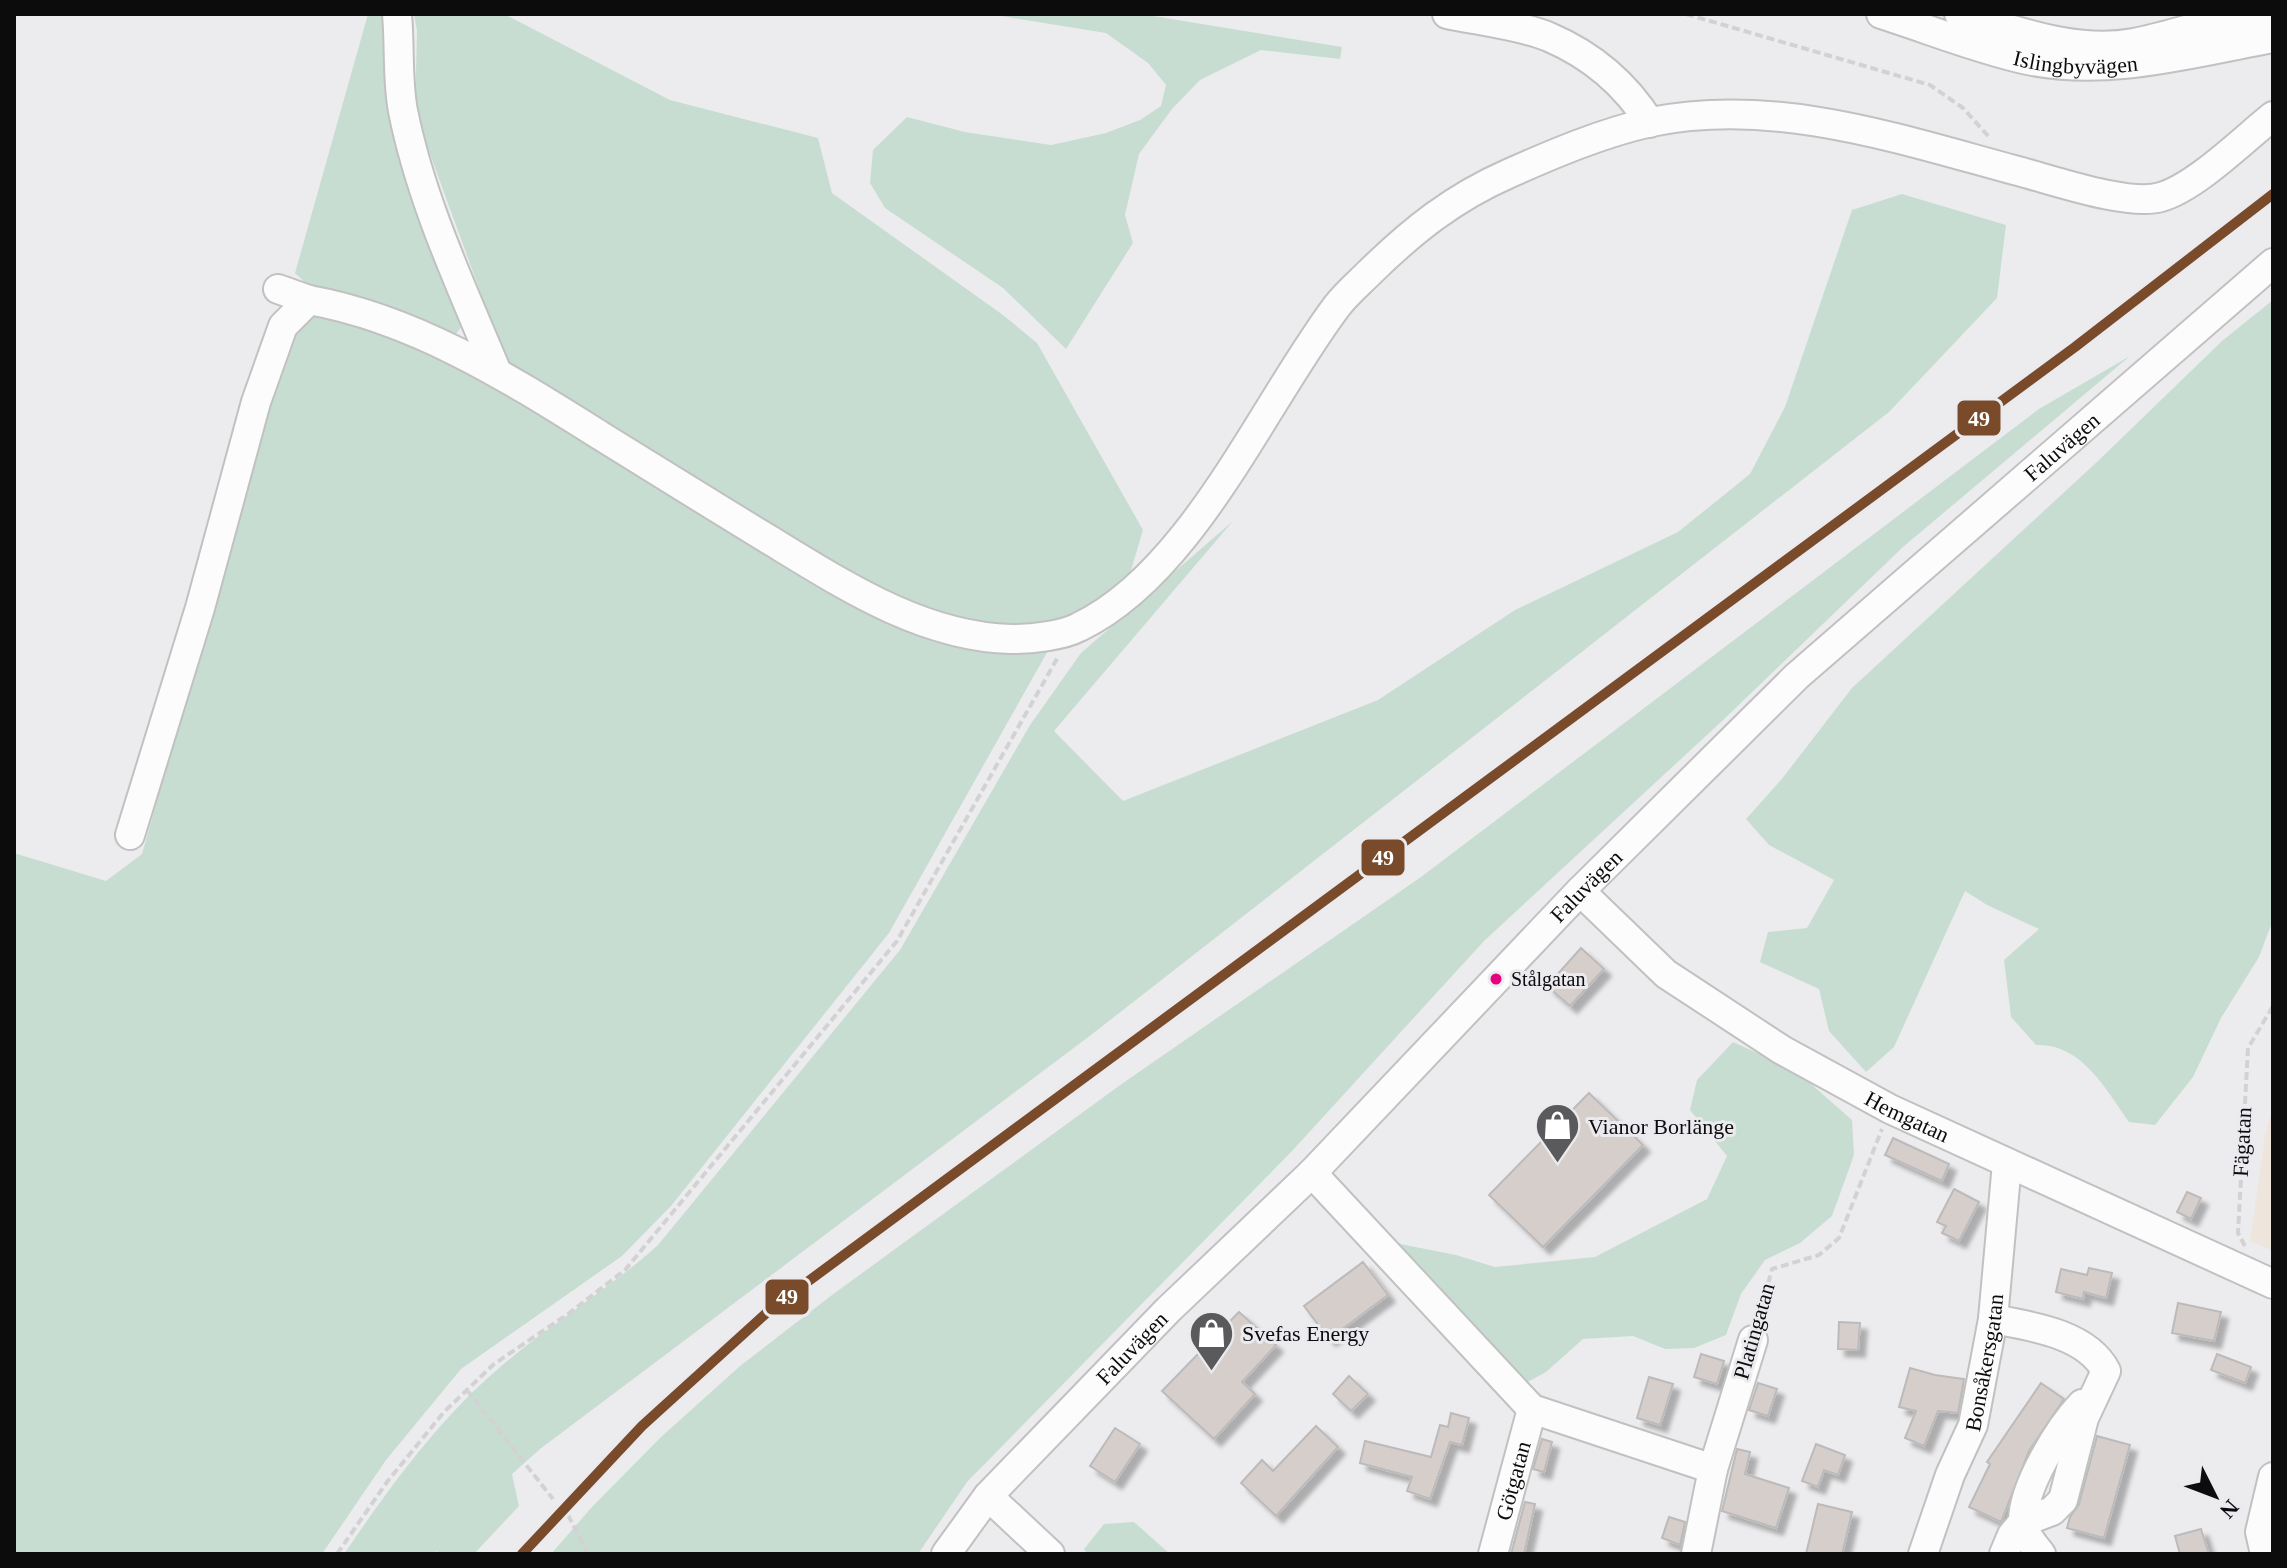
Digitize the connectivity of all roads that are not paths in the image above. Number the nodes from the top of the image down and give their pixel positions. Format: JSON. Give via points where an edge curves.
{"nodes":[{"id":1,"x":397,"y":14,"type":"edge"},
{"id":2,"x":1447,"y":14,"type":"edge"},
{"id":3,"x":1881,"y":14,"type":"edge"},
{"id":4,"x":1959,"y":14,"type":"edge"},
{"id":5,"x":2273,"y":16,"type":"edge"},
{"id":6,"x":2273,"y":38,"type":"edge"},
{"id":7,"x":2273,"y":116,"type":"edge"},
{"id":8,"x":1650,"y":123,"type":"junction"},
{"id":9,"x":2273,"y":263,"type":"edge"},
{"id":10,"x":278,"y":289,"type":"dead end"},
{"id":11,"x":309,"y":300,"type":"junction"},
{"id":12,"x":496,"y":370,"type":"junction"},
{"id":13,"x":130,"y":835,"type":"dead end"},
{"id":14,"x":1580,"y":891,"type":"junction"},
{"id":15,"x":2007,"y":1163,"type":"junction"},
{"id":16,"x":1312,"y":1173,"type":"junction"},
{"id":17,"x":2267,"y":1282,"type":"edge"},
{"id":18,"x":1993,"y":1319,"type":"junction"},
{"id":19,"x":1753,"y":1340,"type":"road end"},
{"id":20,"x":1532,"y":1409,"type":"junction"},
{"id":21,"x":1713,"y":1469,"type":"junction"},
{"id":22,"x":2273,"y":1477,"type":"edge"},
{"id":23,"x":988,"y":1496,"type":"junction"},
{"id":24,"x":2023,"y":1522,"type":"junction"},
{"id":25,"x":946,"y":1554,"type":"edge"},
{"id":26,"x":1050,"y":1554,"type":"edge"},
{"id":27,"x":1493,"y":1554,"type":"edge"},
{"id":28,"x":1696,"y":1554,"type":"edge"},
{"id":29,"x":1923,"y":1554,"type":"edge"},
{"id":30,"x":2004,"y":1554,"type":"edge"},
{"id":31,"x":2041,"y":1554,"type":"edge"},
{"id":32,"x":2265,"y":1554,"type":"edge"}],
"edges":[{"from":1,"to":12,"type":"street","via":[[403,108],[414,158]]},
{"from":2,"to":8,"type":"street","via":[[1547,35],[1599,64],[1637,101]]},
{"from":3,"to":6,"type":"street","name":"Islingbyvägen","via":[[2025,60],[2079,65],[2164,59]]},
{"from":4,"to":5,"type":"street","via":[[2070,46],[2131,44],[2246,15]]},
{"from":7,"to":8,"type":"street","via":[[2186,185],[2144,200],[1791,116],[1718,113]]},
{"from":8,"to":12,"type":"street","via":[[1569,147],[1483,185],[1415,228],[1339,302],[1167,556],[1123,601],[1074,631],[1013,639],[950,631],[876,602]]},
{"from":9,"to":14,"type":"street","name":"Faluvägen","via":[[1797,676]]},
{"from":10,"to":11,"type":"street"},
{"from":11,"to":12,"type":"street","via":[[348,307]]},
{"from":11,"to":13,"type":"street","via":[[283,326],[256,402]]},
{"from":14,"to":15,"type":"street","name":"Hemgatan","via":[[1666,974],[1782,1050],[1890,1109]]},
{"from":14,"to":16,"type":"street","name":"Faluvägen"},
{"from":15,"to":17,"type":"street","name":"Hemgatan"},
{"from":15,"to":18,"type":"street","name":"Bonsåkersgatan"},
{"from":16,"to":20,"type":"street"},
{"from":16,"to":23,"type":"street","name":"Faluvägen","via":[[1168,1310]]},
{"from":18,"to":24,"type":"street","via":[[2055,1333],[2099,1357],[2100,1381],[2084,1418],[2063,1500],[2052,1511]]},
{"from":18,"to":29,"type":"street","name":"Bonsåkersgatan","via":[[1973,1425]]},
{"from":19,"to":21,"type":"street","name":"Platingatan"},
{"from":20,"to":21,"type":"street"},
{"from":20,"to":27,"type":"street","name":"Götgatan"},
{"from":21,"to":28,"type":"street","name":"Platingatan"},
{"from":22,"to":32,"type":"street","via":[[2260,1532]]},
{"from":23,"to":25,"type":"street","name":"Faluvägen"},
{"from":23,"to":26,"type":"street"},
{"from":24,"to":30,"type":"street"},
{"from":24,"to":31,"type":"street"}]}
